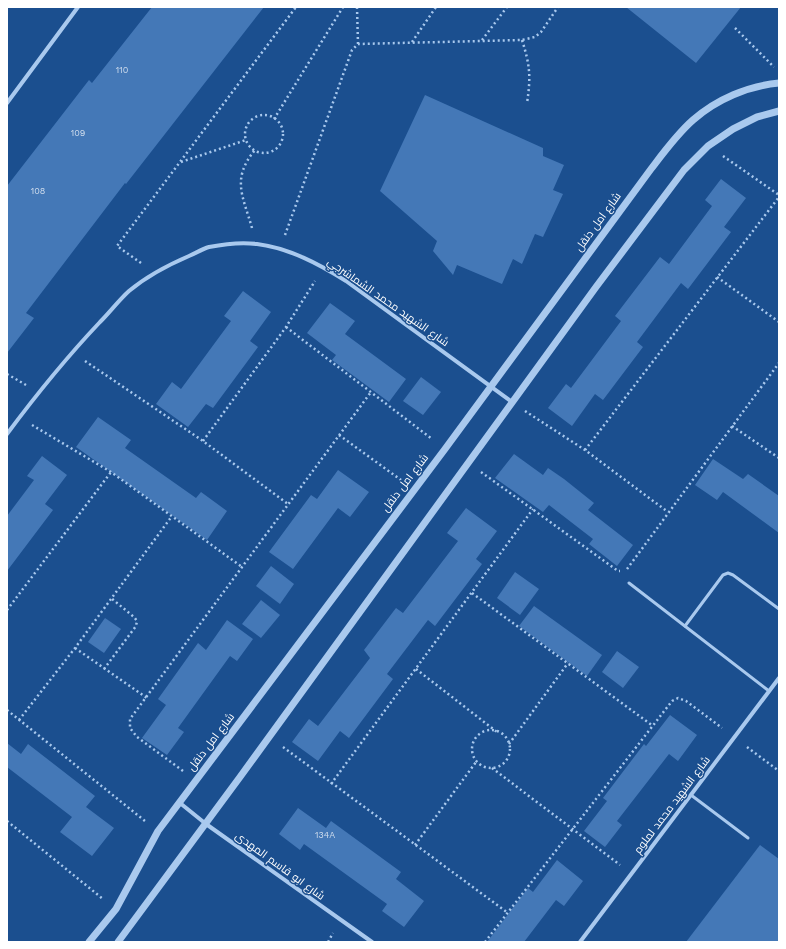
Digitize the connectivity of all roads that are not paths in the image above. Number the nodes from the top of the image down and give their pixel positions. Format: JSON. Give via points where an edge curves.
{"nodes":[{"id":1,"x":78,"y":7,"type":"edge"},
{"id":2,"x":779,"y":83,"type":"edge"},
{"id":3,"x":7,"y":102,"type":"edge"},
{"id":4,"x":779,"y":111,"type":"edge"},
{"id":5,"x":491,"y":386,"type":"junction"},
{"id":6,"x":512,"y":402,"type":"junction"},
{"id":7,"x":7,"y":434,"type":"edge"},
{"id":8,"x":629,"y":583,"type":"dead end"},
{"id":9,"x":779,"y":609,"type":"edge"},
{"id":10,"x":685,"y":626,"type":"junction"},
{"id":11,"x":779,"y":678,"type":"edge"},
{"id":12,"x":769,"y":691,"type":"junction"},
{"id":13,"x":691,"y":795,"type":"junction"},
{"id":14,"x":180,"y":803,"type":"junction"},
{"id":15,"x":206,"y":824,"type":"junction"},
{"id":16,"x":748,"y":838,"type":"dead end"},
{"id":17,"x":89,"y":942,"type":"edge"},
{"id":18,"x":118,"y":942,"type":"edge"},
{"id":19,"x":372,"y":942,"type":"edge"},
{"id":20,"x":580,"y":942,"type":"edge"}],
"edges":[{"from":1,"to":3,"type":"street"},
{"from":2,"to":5,"type":"street","name":"شارع امل دنقل","via":[[734,94],[704,111],[688,125],[651,168]]},
{"from":4,"to":6,"type":"street","via":[[757,117],[733,129],[708,146],[684,170]]},
{"from":5,"to":6,"type":"street","name":"شارع الشهيد محمد الشماشرجي"},
{"from":5,"to":7,"type":"street","name":"شارع الشهيد محمد الشماشرجي","via":[[324,267],[280,249],[257,244],[232,244],[208,248],[154,273],[129,291],[72,352]]},
{"from":5,"to":14,"type":"street","name":"شارع امل دنقل"},
{"from":6,"to":15,"type":"street"},
{"from":8,"to":10,"type":"lane"},
{"from":9,"to":10,"type":"lane","via":[[728,573],[723,575]]},
{"from":10,"to":12,"type":"lane"},
{"from":11,"to":12,"type":"street","name":"شارع الشهيد محمد لملوم"},
{"from":12,"to":13,"type":"street","name":"شارع الشهيد محمد لملوم"},
{"from":13,"to":16,"type":"lane"},
{"from":13,"to":20,"type":"street","name":"شارع الشهيد محمد لملوم"},
{"from":14,"to":15,"type":"street","name":"شارع ابو قاسم المهدى"},
{"from":14,"to":17,"type":"street","name":"شارع امل دنقل","via":[[158,831],[116,909]]},
{"from":15,"to":18,"type":"street"},
{"from":15,"to":19,"type":"street","name":"شارع ابو قاسم المهدى"}]}
